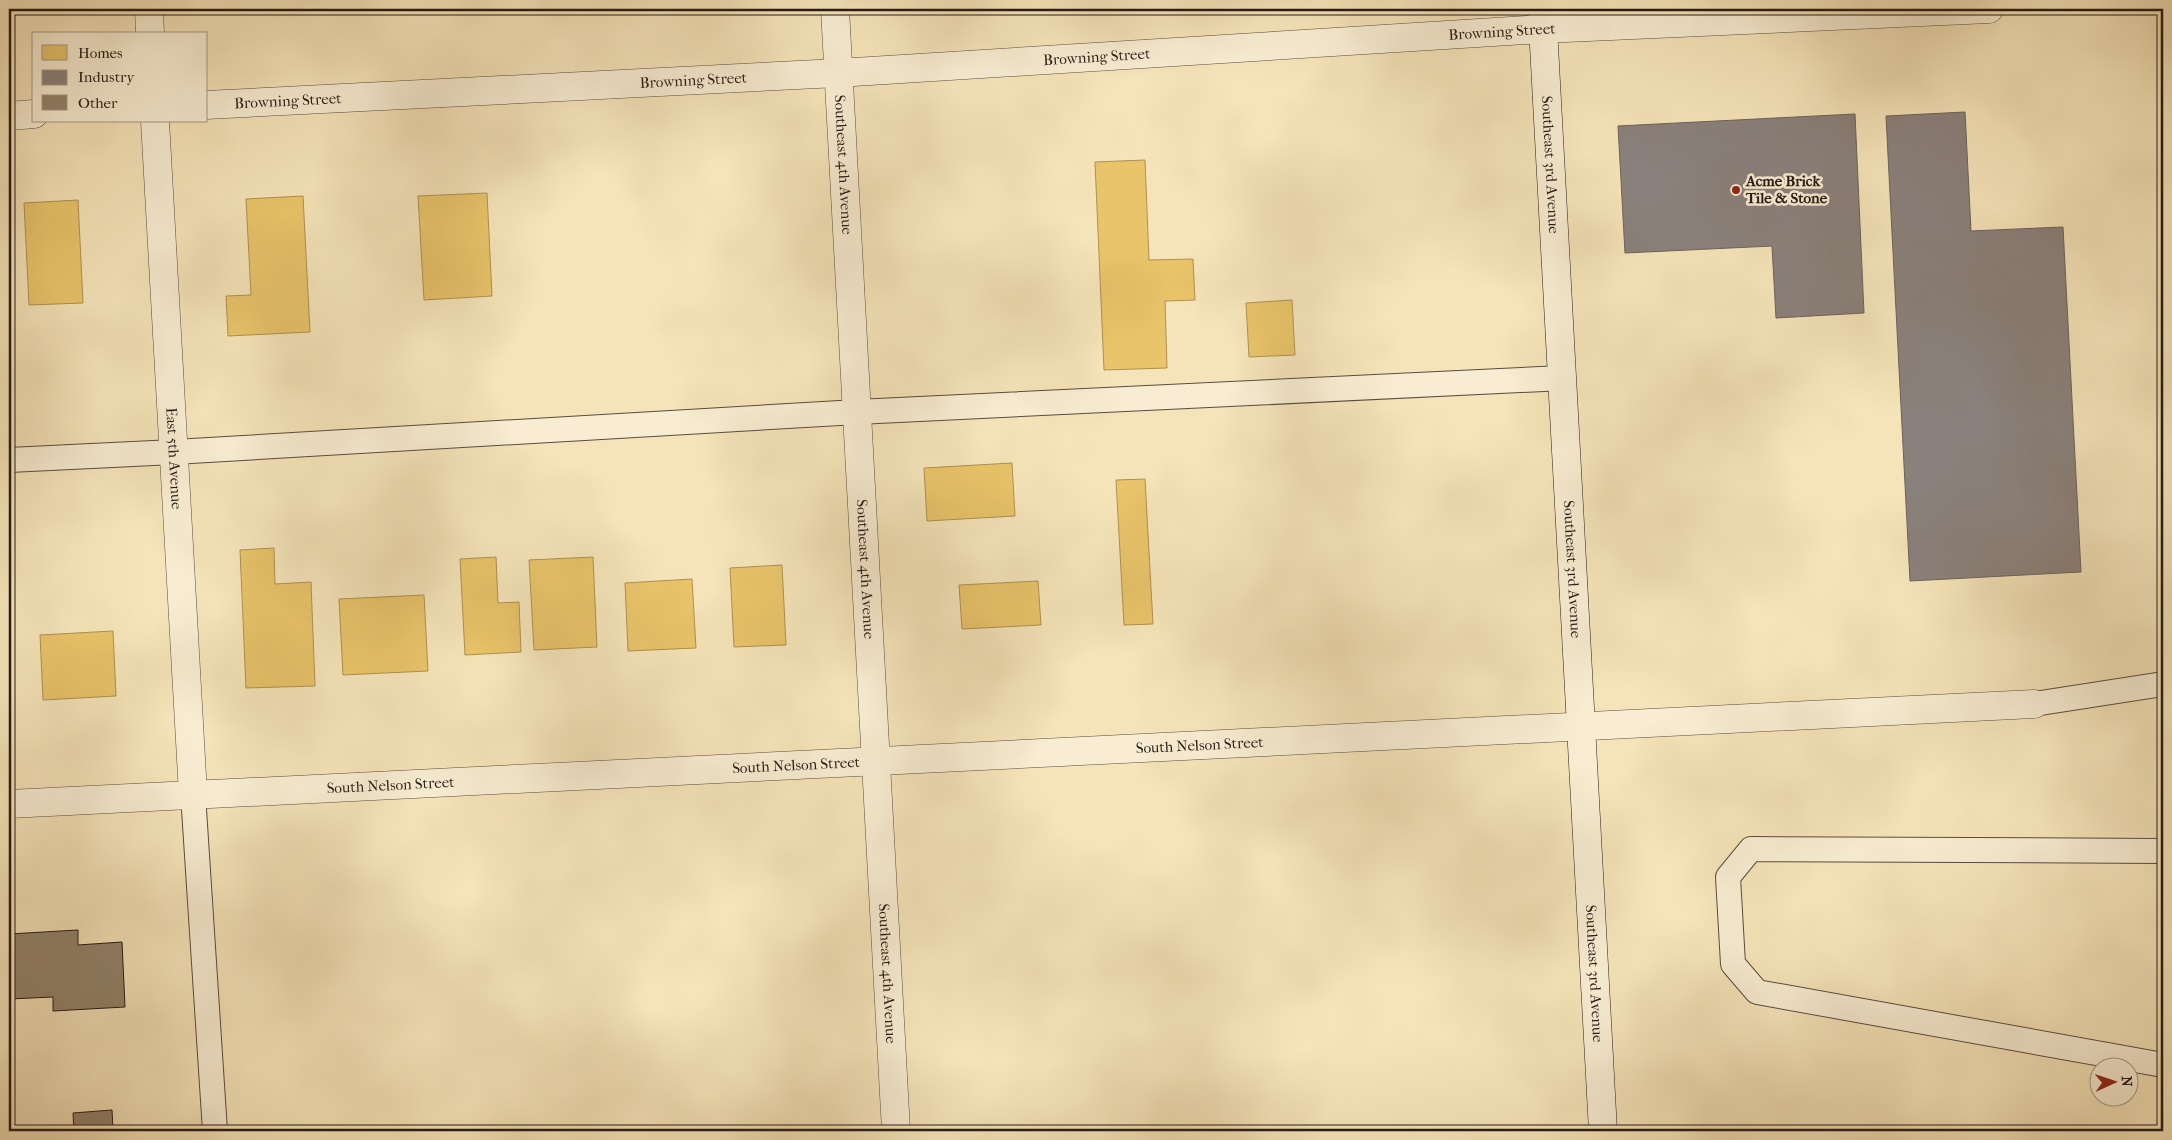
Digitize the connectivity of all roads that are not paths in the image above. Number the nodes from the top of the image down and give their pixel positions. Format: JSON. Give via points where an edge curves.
{"nodes":[{"id":1,"x":148,"y":9,"type":"edge"},
{"id":2,"x":835,"y":9,"type":"edge"},
{"id":3,"x":1989,"y":9,"type":"edge"},
{"id":4,"x":1543,"y":19,"type":"edge"},
{"id":5,"x":150,"y":32,"type":"edge"},
{"id":6,"x":838,"y":73,"type":"junction"},
{"id":7,"x":208,"y":105,"type":"edge"},
{"id":8,"x":32,"y":114,"type":"edge"},
{"id":9,"x":9,"y":116,"type":"edge"},
{"id":10,"x":155,"y":122,"type":"edge"},
{"id":11,"x":1563,"y":378,"type":"junction"},
{"id":12,"x":857,"y":412,"type":"junction"},
{"id":13,"x":174,"y":452,"type":"junction"},
{"id":14,"x":9,"y":460,"type":"edge"},
{"id":15,"x":2163,"y":684,"type":"edge"},
{"id":16,"x":2034,"y":704,"type":"joint"},
{"id":17,"x":1581,"y":727,"type":"junction"},
{"id":18,"x":876,"y":760,"type":"junction"},
{"id":19,"x":193,"y":794,"type":"junction"},
{"id":20,"x":9,"y":804,"type":"edge"},
{"id":21,"x":2163,"y":851,"type":"edge"},
{"id":22,"x":2163,"y":1066,"type":"edge"},
{"id":23,"x":215,"y":1131,"type":"edge"},
{"id":24,"x":896,"y":1131,"type":"edge"},
{"id":25,"x":1602,"y":1131,"type":"edge"}],
"edges":[{"from":1,"to":5,"type":"street"},
{"from":2,"to":6,"type":"street","name":"Southeast 4th Avenue"},
{"from":3,"to":4,"type":"street","name":"Browning Street"},
{"from":4,"to":6,"type":"street","name":"Browning Street"},
{"from":4,"to":11,"type":"street","name":"Southeast 3rd Avenue"},
{"from":6,"to":7,"type":"street","name":"Browning Street"},
{"from":6,"to":12,"type":"street","name":"Southeast 4th Avenue"},
{"from":8,"to":9,"type":"street"},
{"from":10,"to":13,"type":"street","name":"East 5th Avenue"},
{"from":11,"to":12,"type":"lane"},
{"from":11,"to":17,"type":"street","name":"Southeast 3rd Avenue"},
{"from":12,"to":13,"type":"lane"},
{"from":12,"to":18,"type":"street","name":"Southeast 4th Avenue"},
{"from":13,"to":14,"type":"lane"},
{"from":13,"to":19,"type":"street","name":"East 5th Avenue"},
{"from":15,"to":16,"type":"lane"},
{"from":16,"to":17,"type":"street","name":"South Nelson Street"},
{"from":17,"to":18,"type":"street","name":"South Nelson Street"},
{"from":17,"to":25,"type":"street","name":"Southeast 3rd Avenue"},
{"from":18,"to":19,"type":"street","name":"South Nelson Street"},
{"from":18,"to":24,"type":"street","name":"Southeast 4th Avenue"},
{"from":19,"to":20,"type":"street","name":"South Nelson Street"},
{"from":19,"to":23,"type":"lane"},
{"from":21,"to":22,"type":"lane","via":[[1751,850],[1728,877],[1733,964],[1757,992]]}]}
